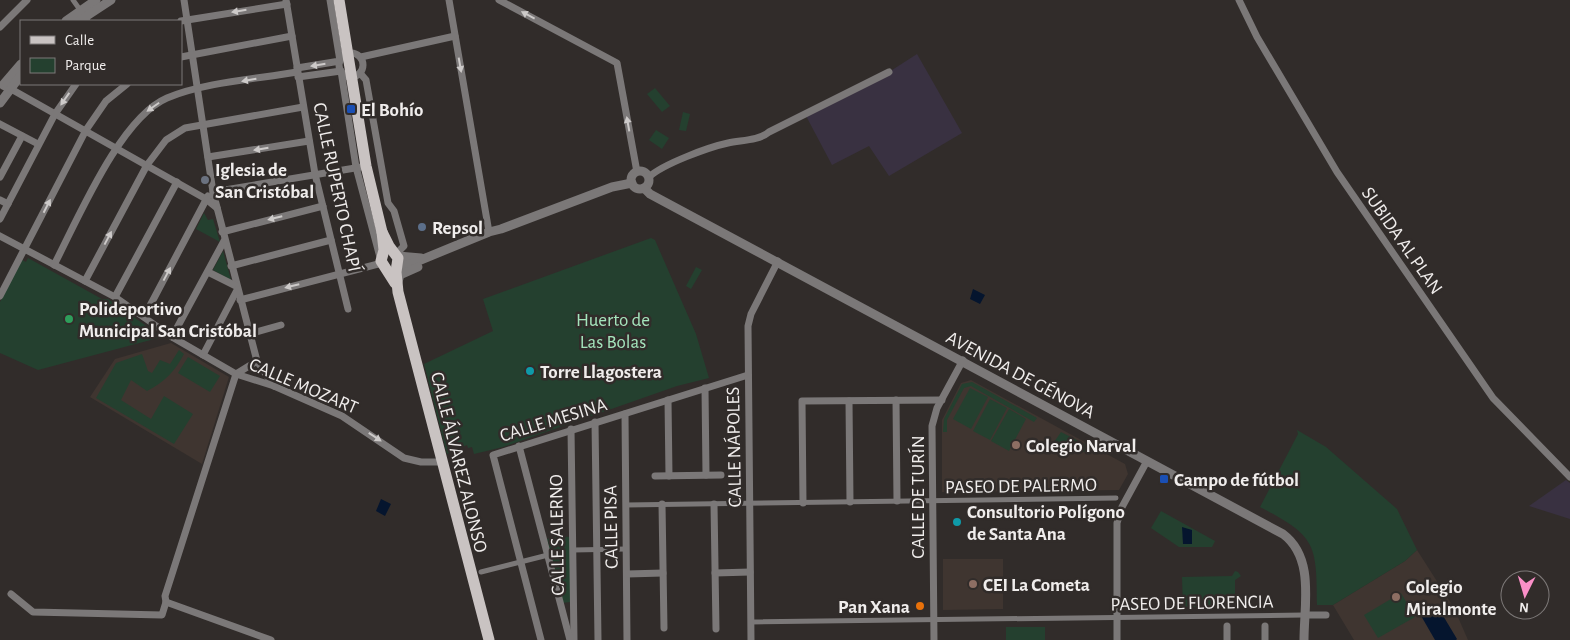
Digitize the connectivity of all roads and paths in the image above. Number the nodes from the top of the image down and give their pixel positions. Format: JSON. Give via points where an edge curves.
{"nodes":[{"id":1,"x":16,"y":0,"type":"edge"},
{"id":2,"x":73,"y":0,"type":"edge"},
{"id":3,"x":96,"y":0,"type":"edge"},
{"id":4,"x":112,"y":0,"type":"edge"},
{"id":5,"x":184,"y":0,"type":"edge"},
{"id":6,"x":330,"y":0,"type":"edge"},
{"id":7,"x":339,"y":0,"type":"edge"},
{"id":8,"x":448,"y":0,"type":"edge"},
{"id":9,"x":499,"y":0,"type":"edge"},
{"id":10,"x":1241,"y":1,"type":"edge"},
{"id":11,"x":25,"y":2,"type":"edge"},
{"id":12,"x":286,"y":2,"type":"edge"},
{"id":13,"x":83,"y":18,"type":"edge"},
{"id":14,"x":184,"y":20,"type":"edge"},
{"id":15,"x":0,"y":27,"type":"edge"},
{"id":16,"x":292,"y":36,"type":"junction"},
{"id":17,"x":455,"y":36,"type":"junction"},
{"id":18,"x":192,"y":55,"type":"junction"},
{"id":19,"x":182,"y":57,"type":"edge"},
{"id":20,"x":344,"y":57,"type":"junction"},
{"id":21,"x":360,"y":57,"type":"junction"},
{"id":22,"x":20,"y":65,"type":"edge"},
{"id":23,"x":341,"y":71,"type":"junction"},
{"id":24,"x":298,"y":72,"type":"junction"},
{"id":25,"x":889,"y":72,"type":"dead end"},
{"id":26,"x":356,"y":75,"type":"junction"},
{"id":27,"x":20,"y":76,"type":"edge"},
{"id":28,"x":75,"y":85,"type":"edge"},
{"id":29,"x":126,"y":85,"type":"edge"},
{"id":30,"x":5,"y":86,"type":"edge"},
{"id":31,"x":198,"y":89,"type":"junction"},
{"id":32,"x":0,"y":103,"type":"edge"},
{"id":33,"x":303,"y":107,"type":"junction"},
{"id":34,"x":55,"y":114,"type":"junction"},
{"id":35,"x":0,"y":124,"type":"edge"},
{"id":36,"x":203,"y":124,"type":"junction"},
{"id":37,"x":86,"y":130,"type":"junction"},
{"id":38,"x":22,"y":136,"type":"junction"},
{"id":39,"x":309,"y":141,"type":"junction"},
{"id":40,"x":38,"y":144,"type":"junction"},
{"id":41,"x":116,"y":147,"type":"junction"},
{"id":42,"x":208,"y":157,"type":"junction"},
{"id":43,"x":147,"y":165,"type":"junction"},
{"id":44,"x":361,"y":166,"type":"junction"},
{"id":45,"x":637,"y":172,"type":"junction"},
{"id":46,"x":314,"y":174,"type":"junction"},
{"id":47,"x":649,"y":176,"type":"junction"},
{"id":48,"x":0,"y":177,"type":"edge"},
{"id":49,"x":177,"y":182,"type":"junction"},
{"id":50,"x":632,"y":183,"type":"junction"},
{"id":51,"x":644,"y":188,"type":"junction"},
{"id":52,"x":213,"y":192,"type":"junction"},
{"id":53,"x":206,"y":199,"type":"junction"},
{"id":54,"x":0,"y":200,"type":"edge"},
{"id":55,"x":8,"y":204,"type":"junction"},
{"id":56,"x":322,"y":206,"type":"junction"},
{"id":57,"x":216,"y":208,"type":"junction"},
{"id":58,"x":0,"y":220,"type":"edge"},
{"id":59,"x":222,"y":232,"type":"junction"},
{"id":60,"x":489,"y":232,"type":"junction"},
{"id":61,"x":0,"y":236,"type":"edge"},
{"id":62,"x":331,"y":240,"type":"junction"},
{"id":63,"x":224,"y":241,"type":"junction"},
{"id":64,"x":24,"y":249,"type":"junction"},
{"id":65,"x":438,"y":254,"type":"junction"},
{"id":66,"x":389,"y":260,"type":"junction"},
{"id":67,"x":778,"y":261,"type":"junction"},
{"id":68,"x":54,"y":265,"type":"junction"},
{"id":69,"x":231,"y":266,"type":"junction"},
{"id":70,"x":208,"y":272,"type":"junction"},
{"id":71,"x":340,"y":274,"type":"junction"},
{"id":72,"x":85,"y":281,"type":"junction"},
{"id":73,"x":236,"y":288,"type":"junction"},
{"id":74,"x":398,"y":289,"type":"junction"},
{"id":75,"x":0,"y":295,"type":"edge"},
{"id":76,"x":115,"y":297,"type":"junction"},
{"id":77,"x":240,"y":300,"type":"junction"},
{"id":78,"x":348,"y":309,"type":"dead end"},
{"id":79,"x":144,"y":317,"type":"junction"},
{"id":80,"x":282,"y":325,"type":"dead end"},
{"id":81,"x":248,"y":334,"type":"junction"},
{"id":82,"x":172,"y":337,"type":"junction"},
{"id":83,"x":203,"y":355,"type":"junction"},
{"id":84,"x":962,"y":360,"type":"junction"},
{"id":85,"x":257,"y":361,"type":"junction"},
{"id":86,"x":236,"y":374,"type":"junction"},
{"id":87,"x":748,"y":375,"type":"junction"},
{"id":88,"x":274,"y":386,"type":"junction"},
{"id":89,"x":705,"y":388,"type":"junction"},
{"id":90,"x":668,"y":400,"type":"junction"},
{"id":91,"x":849,"y":400,"type":"junction"},
{"id":92,"x":896,"y":400,"type":"junction"},
{"id":93,"x":942,"y":400,"type":"junction"},
{"id":94,"x":625,"y":414,"type":"junction"},
{"id":95,"x":595,"y":422,"type":"junction"},
{"id":96,"x":571,"y":429,"type":"junction"},
{"id":97,"x":519,"y":446,"type":"junction"},
{"id":98,"x":1147,"y":460,"type":"junction"},
{"id":99,"x":442,"y":462,"type":"junction"},
{"id":100,"x":706,"y":475,"type":"junction"},
{"id":101,"x":721,"y":475,"type":"dead end"},
{"id":102,"x":655,"y":476,"type":"dead end"},
{"id":103,"x":669,"y":476,"type":"junction"},
{"id":104,"x":1570,"y":476,"type":"edge"},
{"id":105,"x":1116,"y":498,"type":"dead end"},
{"id":106,"x":897,"y":501,"type":"junction"},
{"id":107,"x":933,"y":501,"type":"junction"},
{"id":108,"x":804,"y":502,"type":"junction"},
{"id":109,"x":850,"y":502,"type":"junction"},
{"id":110,"x":750,"y":503,"type":"junction"},
{"id":111,"x":662,"y":504,"type":"junction"},
{"id":112,"x":714,"y":504,"type":"junction"},
{"id":113,"x":626,"y":505,"type":"junction"},
{"id":114,"x":597,"y":549,"type":"junction"},
{"id":115,"x":626,"y":549,"type":"junction"},
{"id":116,"x":573,"y":550,"type":"junction"},
{"id":117,"x":548,"y":555,"type":"junction"},
{"id":118,"x":521,"y":562,"type":"junction"},
{"id":119,"x":481,"y":572,"type":"dead end"},
{"id":120,"x":750,"y":572,"type":"junction"},
{"id":121,"x":663,"y":573,"type":"junction"},
{"id":122,"x":715,"y":573,"type":"junction"},
{"id":123,"x":627,"y":574,"type":"junction"},
{"id":124,"x":11,"y":594,"type":"dead end"},
{"id":125,"x":166,"y":602,"type":"junction"},
{"id":126,"x":1304,"y":615,"type":"junction"},
{"id":127,"x":1326,"y":615,"type":"dead end"},
{"id":128,"x":1117,"y":618,"type":"junction"},
{"id":129,"x":934,"y":620,"type":"junction"},
{"id":130,"x":751,"y":622,"type":"junction"},
{"id":131,"x":1227,"y":626,"type":"dead end"},
{"id":132,"x":1265,"y":626,"type":"dead end"},
{"id":133,"x":664,"y":628,"type":"dead end"},
{"id":134,"x":716,"y":629,"type":"dead end"},
{"id":135,"x":271,"y":640,"type":"edge"},
{"id":136,"x":489,"y":640,"type":"edge"},
{"id":137,"x":541,"y":640,"type":"edge"},
{"id":138,"x":570,"y":640,"type":"edge"},
{"id":139,"x":574,"y":640,"type":"edge"},
{"id":140,"x":598,"y":640,"type":"edge"},
{"id":141,"x":627,"y":640,"type":"edge"},
{"id":142,"x":751,"y":640,"type":"edge"},
{"id":143,"x":934,"y":640,"type":"edge"},
{"id":144,"x":1117,"y":640,"type":"edge"},
{"id":145,"x":1227,"y":640,"type":"edge"},
{"id":146,"x":1265,"y":640,"type":"edge"},
{"id":147,"x":1304,"y":640,"type":"edge"}],
"edges":[{"from":1,"to":11,"type":"street"},
{"from":2,"to":13,"type":"street"},
{"from":3,"to":13,"type":"street"},
{"from":4,"to":13,"type":"street"},
{"from":5,"to":14,"type":"street"},
{"from":6,"to":20,"type":"street","name":"CALLE ÁLVAREZ ALONSO"},
{"from":7,"to":20,"type":"main road","name":"CALLE ÁLVAREZ ALONSO"},
{"from":8,"to":17,"type":"street"},
{"from":45,"to":9,"type":"street","one_way":true,"via":[[617,64]]},
{"from":10,"to":104,"type":"street","name":"SUBIDA AL PLAN","via":[[1257,37],[1337,172],[1459,350],[1493,398]]},
{"from":11,"to":15,"type":"street"},
{"from":12,"to":14,"type":"street","one_way":true},
{"from":12,"to":16,"type":"street","name":"CALLE RUPERTO CHAPÍ"},
{"from":14,"to":18,"type":"street"},
{"from":16,"to":18,"type":"street"},
{"from":16,"to":24,"type":"street","name":"CALLE RUPERTO CHAPÍ"},
{"from":17,"to":21,"type":"street"},
{"from":17,"to":60,"type":"street","one_way":true},
{"from":18,"to":19,"type":"street"},
{"from":18,"to":31,"type":"street"},
{"from":20,"to":21,"type":"street","via":[[354,53]]},
{"from":20,"to":23,"type":"street","name":"CALLE ÁLVAREZ ALONSO"},
{"from":20,"to":24,"type":"street","one_way":true},
{"from":20,"to":26,"type":"main road","name":"CALLE ÁLVAREZ ALONSO"},
{"from":21,"to":26,"type":"street","via":[[364,64]]},
{"from":22,"to":30,"type":"street"},
{"from":23,"to":24,"type":"street"},
{"from":23,"to":26,"type":"street"},
{"from":23,"to":44,"type":"street","name":"CALLE ÁLVAREZ ALONSO"},
{"from":24,"to":31,"type":"street","one_way":true},
{"from":24,"to":33,"type":"street","name":"CALLE RUPERTO CHAPÍ"},
{"from":25,"to":47,"type":"street","via":[[762,138],[725,144],[662,167]]},
{"from":26,"to":44,"type":"main road","name":"CALLE ÁLVAREZ ALONSO"},
{"from":26,"to":66,"type":"street","name":"CALLE ÁLVAREZ ALONSO","via":[[366,80],[388,203],[394,211]]},
{"from":27,"to":30,"type":"street"},
{"from":28,"to":34,"type":"street","one_way":true},
{"from":29,"to":37,"type":"street","via":[[106,101]]},
{"from":30,"to":32,"type":"street"},
{"from":30,"to":34,"type":"street"},
{"from":31,"to":36,"type":"street"},
{"from":31,"to":41,"type":"street","one_way":true,"via":[[166,98],[140,116]]},
{"from":33,"to":36,"type":"street"},
{"from":33,"to":39,"type":"street","name":"CALLE RUPERTO CHAPÍ"},
{"from":34,"to":37,"type":"street"},
{"from":34,"to":40,"type":"street"},
{"from":35,"to":38,"type":"street"},
{"from":36,"to":42,"type":"street"},
{"from":36,"to":43,"type":"street","via":[[185,128],[166,140]]},
{"from":37,"to":41,"type":"street"},
{"from":64,"to":37,"type":"street","one_way":true},
{"from":38,"to":40,"type":"street"},
{"from":38,"to":48,"type":"street"},
{"from":39,"to":42,"type":"street","one_way":true},
{"from":39,"to":46,"type":"street","name":"CALLE RUPERTO CHAPÍ"},
{"from":40,"to":55,"type":"street"},
{"from":41,"to":43,"type":"street"},
{"from":41,"to":68,"type":"street"},
{"from":42,"to":52,"type":"street"},
{"from":43,"to":49,"type":"street"},
{"from":72,"to":43,"type":"street","one_way":true},
{"from":44,"to":46,"type":"street"},
{"from":44,"to":66,"type":"street","name":"CALLE ÁLVAREZ ALONSO"},
{"from":44,"to":66,"type":"main road","name":"CALLE ÁLVAREZ ALONSO"},
{"from":45,"to":47,"type":"street"},
{"from":45,"to":50,"type":"street","via":[[632,176]]},
{"from":46,"to":52,"type":"street"},
{"from":46,"to":56,"type":"street","name":"CALLE RUPERTO CHAPÍ"},
{"from":47,"to":51,"type":"street"},
{"from":49,"to":53,"type":"street"},
{"from":49,"to":76,"type":"street"},
{"from":50,"to":51,"type":"street","via":[[637,188]]},
{"from":50,"to":60,"type":"street","via":[[612,187]]},
{"from":51,"to":67,"type":"street","name":"AVENIDA DE GÉNOVA"},
{"from":52,"to":53,"type":"street"},
{"from":52,"to":57,"type":"street"},
{"from":53,"to":57,"type":"street"},
{"from":79,"to":53,"type":"street","one_way":true},
{"from":54,"to":55,"type":"street"},
{"from":55,"to":58,"type":"street"},
{"from":56,"to":59,"type":"street","one_way":true},
{"from":56,"to":62,"type":"street","name":"CALLE RUPERTO CHAPÍ"},
{"from":57,"to":59,"type":"street"},
{"from":59,"to":63,"type":"street"},
{"from":60,"to":65,"type":"street"},
{"from":61,"to":64,"type":"street","name":"CALLE MOZART"},
{"from":62,"to":69,"type":"street"},
{"from":62,"to":71,"type":"street","name":"CALLE RUPERTO CHAPÍ"},
{"from":63,"to":69,"type":"street"},
{"from":63,"to":70,"type":"street"},
{"from":64,"to":68,"type":"street","name":"CALLE MOZART"},
{"from":64,"to":75,"type":"street"},
{"from":65,"to":66,"type":"street","via":[[407,265]]},
{"from":65,"to":74,"type":"street","via":[[425,265],[400,275]]},
{"from":66,"to":71,"type":"street"},
{"from":66,"to":74,"type":"main road","name":"CALLE ÁLVAREZ ALONSO"},
{"from":67,"to":84,"type":"street","name":"AVENIDA DE GÉNOVA"},
{"from":67,"to":87,"type":"street","name":"CALLE NÁPOLES","via":[[749,318]]},
{"from":68,"to":72,"type":"street","name":"CALLE MOZART"},
{"from":69,"to":73,"type":"street"},
{"from":70,"to":73,"type":"street"},
{"from":70,"to":82,"type":"street"},
{"from":71,"to":77,"type":"street","one_way":true},
{"from":71,"to":78,"type":"street","name":"CALLE RUPERTO CHAPÍ"},
{"from":72,"to":76,"type":"street","name":"CALLE MOZART"},
{"from":73,"to":77,"type":"street"},
{"from":73,"to":83,"type":"street"},
{"from":74,"to":99,"type":"main road","name":"CALLE ÁLVAREZ ALONSO"},
{"from":76,"to":79,"type":"street","name":"CALLE MOZART"},
{"from":77,"to":81,"type":"street"},
{"from":79,"to":82,"type":"street","name":"CALLE MOZART"},
{"from":80,"to":81,"type":"street"},
{"from":81,"to":85,"type":"street"},
{"from":82,"to":83,"type":"street","name":"CALLE MOZART"},
{"from":83,"to":86,"type":"street","name":"CALLE MOZART"},
{"from":84,"to":93,"type":"street","name":"CALLE DE TURÍN"},
{"from":84,"to":98,"type":"street","name":"AVENIDA DE GÉNOVA"},
{"from":85,"to":86,"type":"street"},
{"from":85,"to":88,"type":"street"},
{"from":86,"to":88,"type":"street","name":"CALLE MOZART"},
{"from":86,"to":125,"type":"street","via":[[167,586]]},
{"from":87,"to":89,"type":"street","name":"CALLE MESINA"},
{"from":87,"to":110,"type":"street","name":"CALLE NÁPOLES"},
{"from":88,"to":99,"type":"street","name":"CALLE MOZART","one_way":true,"via":[[342,416],[404,458]]},
{"from":89,"to":90,"type":"street","name":"CALLE MESINA"},
{"from":89,"to":100,"type":"street"},
{"from":90,"to":94,"type":"street","name":"CALLE MESINA"},
{"from":90,"to":103,"type":"street"},
{"from":91,"to":92,"type":"street"},
{"from":91,"to":108,"type":"street","via":[[802,401]]},
{"from":91,"to":109,"type":"street"},
{"from":92,"to":93,"type":"street"},
{"from":92,"to":106,"type":"street"},
{"from":93,"to":107,"type":"street","name":"CALLE DE TURÍN","via":[[932,426]]},
{"from":94,"to":95,"type":"street","name":"CALLE MESINA"},
{"from":94,"to":113,"type":"street","name":"CALLE PISA"},
{"from":95,"to":96,"type":"street","name":"CALLE MESINA"},
{"from":95,"to":114,"type":"street","name":"CALLE PISA"},
{"from":96,"to":97,"type":"street","name":"CALLE MESINA"},
{"from":96,"to":116,"type":"street","name":"CALLE SALERNO"},
{"from":97,"to":117,"type":"street"},
{"from":97,"to":118,"type":"street","name":"CALLE MESINA","via":[[493,455]]},
{"from":98,"to":126,"type":"street","name":"AVENIDA DE GÉNOVA","via":[[1274,528],[1292,542],[1303,561]]},
{"from":98,"to":128,"type":"street","via":[[1118,517]]},
{"from":99,"to":136,"type":"main road","name":"CALLE ÁLVAREZ ALONSO"},
{"from":100,"to":101,"type":"street"},
{"from":100,"to":103,"type":"street"},
{"from":102,"to":103,"type":"street"},
{"from":105,"to":107,"type":"street","name":"PASEO DE PALERMO"},
{"from":106,"to":107,"type":"street","name":"PASEO DE PALERMO"},
{"from":106,"to":109,"type":"street","name":"PASEO DE PALERMO"},
{"from":107,"to":129,"type":"street","name":"CALLE DE TURÍN"},
{"from":108,"to":109,"type":"street","name":"PASEO DE PALERMO"},
{"from":108,"to":110,"type":"street","name":"PASEO DE PALERMO"},
{"from":110,"to":112,"type":"street","name":"PASEO DE PALERMO"},
{"from":110,"to":120,"type":"street","name":"CALLE NÁPOLES"},
{"from":111,"to":112,"type":"street","name":"PASEO DE PALERMO"},
{"from":111,"to":113,"type":"street","name":"PASEO DE PALERMO"},
{"from":111,"to":121,"type":"street"},
{"from":112,"to":122,"type":"street"},
{"from":113,"to":115,"type":"street","name":"CALLE PISA"},
{"from":114,"to":115,"type":"street"},
{"from":114,"to":116,"type":"street"},
{"from":114,"to":140,"type":"street","name":"CALLE PISA"},
{"from":115,"to":123,"type":"street","name":"CALLE PISA"},
{"from":116,"to":139,"type":"street","name":"CALLE SALERNO"},
{"from":117,"to":118,"type":"street"},
{"from":117,"to":138,"type":"street"},
{"from":118,"to":119,"type":"street"},
{"from":118,"to":137,"type":"street","name":"CALLE MESINA"},
{"from":120,"to":122,"type":"street"},
{"from":120,"to":130,"type":"street","name":"CALLE NÁPOLES"},
{"from":121,"to":123,"type":"street"},
{"from":121,"to":133,"type":"street"},
{"from":122,"to":134,"type":"street"},
{"from":123,"to":141,"type":"street","name":"CALLE PISA"},
{"from":124,"to":125,"type":"street","via":[[33,612],[162,615]]},
{"from":125,"to":135,"type":"street"},
{"from":126,"to":127,"type":"street"},
{"from":126,"to":128,"type":"street","name":"PASEO DE FLORENCIA"},
{"from":126,"to":147,"type":"street","name":"AVENIDA DE GÉNOVA"},
{"from":128,"to":129,"type":"street","name":"PASEO DE FLORENCIA"},
{"from":128,"to":144,"type":"street"},
{"from":129,"to":130,"type":"street","name":"PASEO DE FLORENCIA"},
{"from":129,"to":143,"type":"street","name":"CALLE DE TURÍN"},
{"from":130,"to":142,"type":"street","name":"CALLE NÁPOLES"},
{"from":131,"to":145,"type":"street"},
{"from":132,"to":146,"type":"street"}]}
